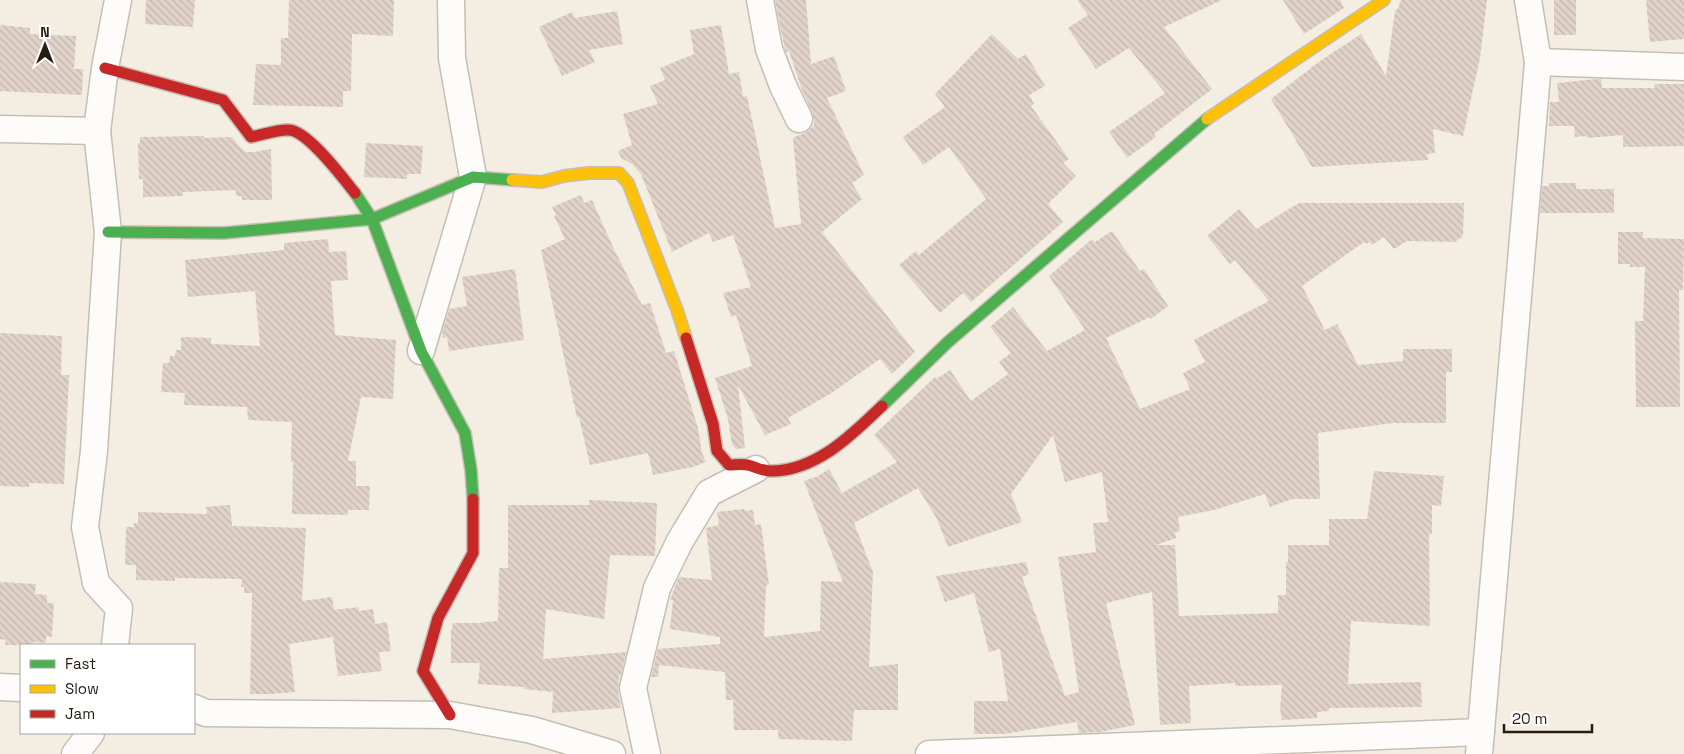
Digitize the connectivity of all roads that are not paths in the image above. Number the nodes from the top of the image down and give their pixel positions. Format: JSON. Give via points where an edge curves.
{"nodes":[{"id":1,"x":118,"y":0,"type":"edge"},
{"id":2,"x":451,"y":0,"type":"edge"},
{"id":3,"x":760,"y":0,"type":"edge"},
{"id":4,"x":1384,"y":0,"type":"edge"},
{"id":5,"x":1528,"y":0,"type":"edge"},
{"id":6,"x":1538,"y":62,"type":"junction"},
{"id":7,"x":1684,"y":67,"type":"edge"},
{"id":8,"x":105,"y":68,"type":"junction"},
{"id":9,"x":799,"y":119,"type":"dead end"},
{"id":10,"x":0,"y":129,"type":"edge"},
{"id":11,"x":97,"y":131,"type":"junction"},
{"id":12,"x":473,"y":177,"type":"junction"},
{"id":13,"x":372,"y":219,"type":"junction"},
{"id":14,"x":108,"y":232,"type":"junction"},
{"id":15,"x":421,"y":350,"type":"junction"},
{"id":16,"x":756,"y":469,"type":"junction"},
{"id":17,"x":115,"y":644,"type":"edge"},
{"id":18,"x":0,"y":687,"type":"edge"},
{"id":19,"x":20,"y":688,"type":"edge"},
{"id":20,"x":195,"y":708,"type":"edge"},
{"id":21,"x":450,"y":715,"type":"junction"},
{"id":22,"x":90,"y":734,"type":"edge"},
{"id":23,"x":1480,"y":743,"type":"edge"},
{"id":24,"x":75,"y":754,"type":"edge"},
{"id":25,"x":612,"y":754,"type":"edge"},
{"id":26,"x":648,"y":754,"type":"edge"},
{"id":27,"x":929,"y":754,"type":"edge"}],
"edges":[{"from":1,"to":8,"type":"street"},
{"from":2,"to":12,"type":"street","via":[[452,58]]},
{"from":3,"to":9,"type":"street","via":[[769,49]]},
{"from":4,"to":16,"type":"street","via":[[1214,113],[948,342],[853,434],[810,463],[787,470]]},
{"from":5,"to":6,"type":"street"},
{"from":6,"to":7,"type":"street"},
{"from":6,"to":23,"type":"street"},
{"from":8,"to":11,"type":"street"},
{"from":8,"to":13,"type":"street","via":[[223,100],[251,137],[290,130],[305,138],[331,163]]},
{"from":10,"to":11,"type":"street"},
{"from":11,"to":14,"type":"street"},
{"from":12,"to":13,"type":"street"},
{"from":12,"to":15,"type":"street"},
{"from":12,"to":16,"type":"street","via":[[542,182],[589,173],[619,173],[623,176],[678,310],[713,424],[716,451],[729,465],[748,465]]},
{"from":13,"to":14,"type":"street","via":[[224,233]]},
{"from":13,"to":15,"type":"street"},
{"from":14,"to":17,"type":"street","via":[[94,451],[85,527],[96,583],[119,608]]},
{"from":15,"to":21,"type":"street","via":[[465,432],[471,470],[473,553],[438,618],[423,671]]},
{"from":16,"to":26,"type":"street","via":[[709,493],[657,588],[633,688]]},
{"from":18,"to":19,"type":"street"},
{"from":20,"to":21,"type":"street","via":[[206,713]]},
{"from":21,"to":25,"type":"street","via":[[532,730]]},
{"from":22,"to":24,"type":"street"},
{"from":23,"to":27,"type":"street"}]}
